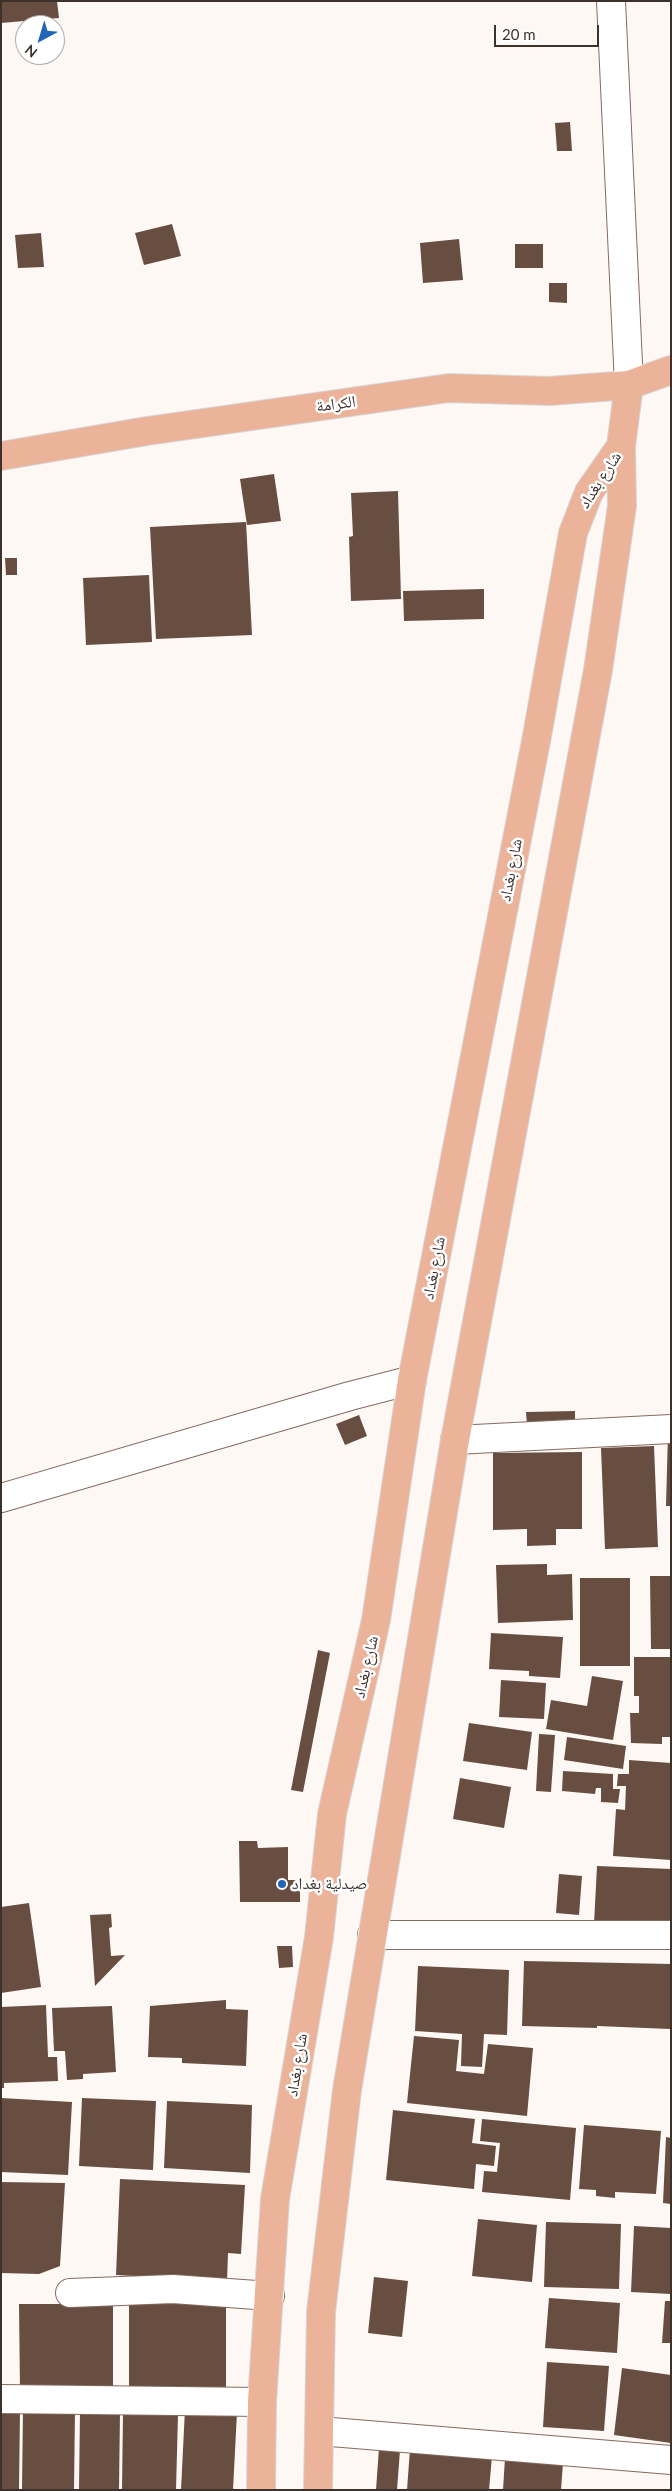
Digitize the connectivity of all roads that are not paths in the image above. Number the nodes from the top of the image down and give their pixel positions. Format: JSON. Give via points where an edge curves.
{"nodes":[{"id":1,"x":610,"y":1,"type":"edge"},
{"id":2,"x":671,"y":370,"type":"edge"},
{"id":3,"x":629,"y":385,"type":"junction"},
{"id":4,"x":621,"y":446,"type":"junction"},
{"id":5,"x":1,"y":456,"type":"edge"},
{"id":6,"x":412,"y":1380,"type":"junction"},
{"id":7,"x":671,"y":1429,"type":"edge"},
{"id":8,"x":455,"y":1440,"type":"junction"},
{"id":9,"x":1,"y":1498,"type":"edge"},
{"id":10,"x":372,"y":1935,"type":"junction"},
{"id":11,"x":671,"y":1935,"type":"edge"},
{"id":12,"x":70,"y":2293,"type":"dead end"},
{"id":13,"x":270,"y":2296,"type":"junction"},
{"id":14,"x":1,"y":2399,"type":"edge"},
{"id":15,"x":262,"y":2402,"type":"junction"},
{"id":16,"x":319,"y":2431,"type":"junction"},
{"id":17,"x":671,"y":2460,"type":"edge"},
{"id":18,"x":261,"y":2490,"type":"edge"},
{"id":19,"x":318,"y":2490,"type":"edge"}],
"edges":[{"from":1,"to":3,"type":"street"},
{"from":2,"to":3,"type":"main road","name":"الكرامة"},
{"from":3,"to":4,"type":"main road"},
{"from":3,"to":5,"type":"main road","name":"الكرامة","via":[[549,391],[449,388],[147,431]]},
{"from":4,"to":6,"type":"main road","name":"شارع بغداد","via":[[589,492],[573,533],[538,736]]},
{"from":4,"to":8,"type":"main road","name":"شارع بغداد","via":[[622,506],[598,670]]},
{"from":6,"to":9,"type":"street"},
{"from":6,"to":13,"type":"main road","name":"شارع بغداد","via":[[376,1620],[332,1814],[318,1938],[275,2199]]},
{"from":7,"to":8,"type":"street"},
{"from":8,"to":10,"type":"main road","name":"شارع بغداد"},
{"from":10,"to":11,"type":"street"},
{"from":10,"to":16,"type":"main road","name":"شارع بغداد","via":[[347,2090],[321,2312]]},
{"from":12,"to":13,"type":"street","via":[[173,2289]]},
{"from":13,"to":15,"type":"main road","name":"شارع بغداد"},
{"from":14,"to":15,"type":"street"},
{"from":15,"to":18,"type":"main road","name":"شارع بغداد"},
{"from":16,"to":17,"type":"street"},
{"from":16,"to":19,"type":"main road","name":"شارع بغداد"}]}
